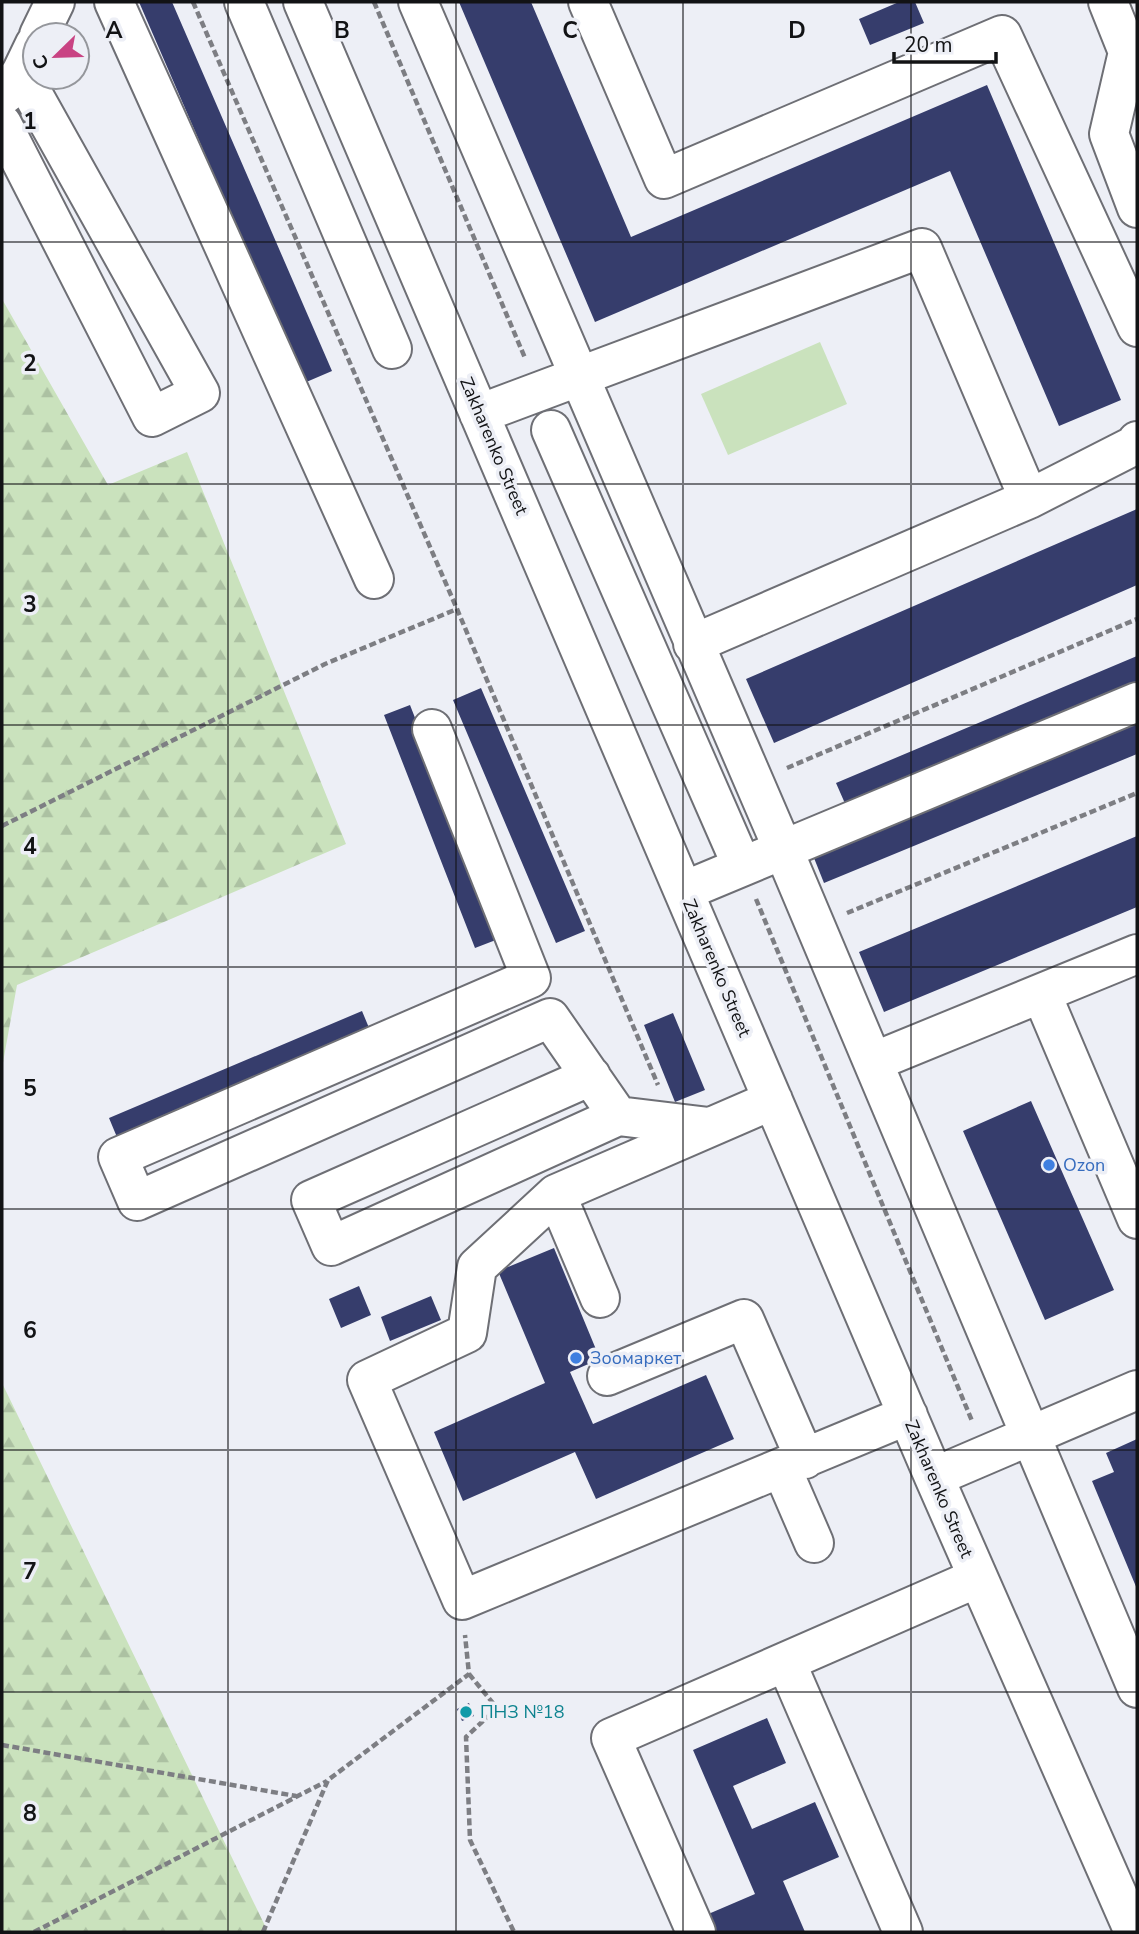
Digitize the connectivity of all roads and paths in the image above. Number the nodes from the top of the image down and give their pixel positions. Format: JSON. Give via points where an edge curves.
{"nodes":[{"id":1,"x":55,"y":2,"type":"edge"},
{"id":2,"x":114,"y":2,"type":"edge"},
{"id":3,"x":193,"y":2,"type":"edge"},
{"id":4,"x":244,"y":2,"type":"edge"},
{"id":5,"x":303,"y":2,"type":"edge"},
{"id":6,"x":374,"y":2,"type":"edge"},
{"id":7,"x":418,"y":2,"type":"edge"},
{"id":8,"x":588,"y":2,"type":"edge"},
{"id":9,"x":1108,"y":2,"type":"edge"},
{"id":10,"x":46,"y":21,"type":"edge"},
{"id":11,"x":19,"y":72,"type":"edge"},
{"id":12,"x":2,"y":124,"type":"edge"},
{"id":13,"x":1137,"y":208,"type":"edge"},
{"id":14,"x":1137,"y":327,"type":"edge"},
{"id":15,"x":392,"y":349,"type":"dead end"},
{"id":16,"x":579,"y":375,"type":"junction"},
{"id":17,"x":539,"y":390,"type":"junction"},
{"id":18,"x":480,"y":414,"type":"junction"},
{"id":19,"x":551,"y":430,"type":"dead end"},
{"id":20,"x":1136,"y":444,"type":"edge"},
{"id":21,"x":1029,"y":499,"type":"junction"},
{"id":22,"x":374,"y":579,"type":"dead end"},
{"id":23,"x":457,"y":609,"type":"junction"},
{"id":24,"x":1137,"y":619,"type":"edge"},
{"id":25,"x":693,"y":644,"type":"junction"},
{"id":26,"x":1137,"y":702,"type":"edge"},
{"id":27,"x":432,"y":729,"type":"dead end"},
{"id":28,"x":754,"y":782,"type":"junction"},
{"id":29,"x":1137,"y":793,"type":"edge"},
{"id":30,"x":2,"y":826,"type":"edge"},
{"id":31,"x":783,"y":849,"type":"junction"},
{"id":32,"x":742,"y":866,"type":"junction"},
{"id":33,"x":684,"y":891,"type":"junction"},
{"id":34,"x":815,"y":926,"type":"junction"},
{"id":35,"x":1137,"y":954,"type":"edge"},
{"id":36,"x":531,"y":978,"type":"junction"},
{"id":37,"x":1041,"y":995,"type":"junction"},
{"id":38,"x":550,"y":1018,"type":"junction"},
{"id":39,"x":873,"y":1062,"type":"junction"},
{"id":40,"x":590,"y":1076,"type":"junction"},
{"id":41,"x":659,"y":1086,"type":"dead end"},
{"id":42,"x":773,"y":1100,"type":"junction"},
{"id":43,"x":618,"y":1116,"type":"junction"},
{"id":44,"x":709,"y":1127,"type":"junction"},
{"id":45,"x":556,"y":1194,"type":"junction"},
{"id":46,"x":1137,"y":1219,"type":"edge"},
{"id":47,"x":600,"y":1298,"type":"dead end"},
{"id":48,"x":607,"y":1377,"type":"dead end"},
{"id":49,"x":1137,"y":1390,"type":"edge"},
{"id":50,"x":908,"y":1415,"type":"junction"},
{"id":51,"x":1032,"y":1435,"type":"junction"},
{"id":52,"x":986,"y":1455,"type":"junction"},
{"id":53,"x":793,"y":1464,"type":"junction"},
{"id":54,"x":934,"y":1477,"type":"junction"},
{"id":55,"x":814,"y":1543,"type":"dead end"},
{"id":56,"x":977,"y":1578,"type":"junction"},
{"id":57,"x":462,"y":1600,"type":"junction"},
{"id":58,"x":786,"y":1662,"type":"junction"},
{"id":59,"x":469,"y":1674,"type":"junction"},
{"id":60,"x":1137,"y":1688,"type":"edge"},
{"id":61,"x":2,"y":1745,"type":"edge"},
{"id":62,"x":328,"y":1780,"type":"junction"},
{"id":63,"x":296,"y":1796,"type":"junction"},
{"id":64,"x":34,"y":1932,"type":"edge"},
{"id":65,"x":263,"y":1932,"type":"edge"},
{"id":66,"x":514,"y":1932,"type":"edge"},
{"id":67,"x":696,"y":1932,"type":"edge"},
{"id":68,"x":903,"y":1932,"type":"edge"},
{"id":69,"x":1133,"y":1932,"type":"edge"}],
"edges":[{"from":1,"to":10,"type":"street"},
{"from":2,"to":22,"type":"street"},
{"from":3,"to":23,"type":"path"},
{"from":4,"to":15,"type":"street"},
{"from":5,"to":18,"type":"street","name":"Zakharenko Street"},
{"from":6,"to":17,"type":"path"},
{"from":7,"to":16,"type":"street"},
{"from":8,"to":14,"type":"street","via":[[664,179],[1002,35]]},
{"from":9,"to":13,"type":"street","via":[[1128,52],[1108,134]]},
{"from":11,"to":12,"type":"street","via":[[200,393],[152,417]]},
{"from":16,"to":17,"type":"street"},
{"from":16,"to":21,"type":"street","via":[[922,248]]},
{"from":16,"to":25,"type":"street"},
{"from":17,"to":18,"type":"street"},
{"from":18,"to":33,"type":"street","name":"Zakharenko Street"},
{"from":19,"to":32,"type":"street"},
{"from":20,"to":21,"type":"street"},
{"from":21,"to":25,"type":"street"},
{"from":23,"to":30,"type":"path","via":[[325,664]]},
{"from":23,"to":41,"type":"path"},
{"from":24,"to":28,"type":"path"},
{"from":25,"to":28,"type":"street"},
{"from":26,"to":31,"type":"street"},
{"from":27,"to":36,"type":"street"},
{"from":28,"to":31,"type":"street"},
{"from":29,"to":34,"type":"path"},
{"from":31,"to":32,"type":"street"},
{"from":31,"to":34,"type":"street"},
{"from":32,"to":33,"type":"street"},
{"from":32,"to":52,"type":"path"},
{"from":33,"to":42,"type":"street","name":"Zakharenko Street"},
{"from":34,"to":39,"type":"street"},
{"from":35,"to":37,"type":"street"},
{"from":36,"to":38,"type":"street"},
{"from":36,"to":38,"type":"street","via":[[118,1157],[137,1200]]},
{"from":37,"to":39,"type":"street"},
{"from":37,"to":46,"type":"street"},
{"from":38,"to":40,"type":"street"},
{"from":39,"to":51,"type":"street"},
{"from":40,"to":43,"type":"street"},
{"from":40,"to":43,"type":"street","via":[[311,1200],[331,1246]]},
{"from":42,"to":44,"type":"street"},
{"from":42,"to":50,"type":"street","name":"Zakharenko Street"},
{"from":43,"to":44,"type":"street"},
{"from":44,"to":45,"type":"street"},
{"from":45,"to":47,"type":"street"},
{"from":45,"to":57,"type":"street","via":[[477,1267],[467,1333],[367,1380]]},
{"from":48,"to":53,"type":"street","via":[[744,1319]]},
{"from":49,"to":51,"type":"street"},
{"from":50,"to":53,"type":"street"},
{"from":50,"to":54,"type":"street","name":"Zakharenko Street"},
{"from":51,"to":52,"type":"street"},
{"from":51,"to":60,"type":"street"},
{"from":52,"to":54,"type":"street"},
{"from":53,"to":55,"type":"street"},
{"from":53,"to":57,"type":"street"},
{"from":54,"to":56,"type":"street","name":"Zakharenko Street"},
{"from":56,"to":58,"type":"street"},
{"from":56,"to":69,"type":"street","name":"Zakharenko Street"},
{"from":57,"to":59,"type":"path"},
{"from":58,"to":67,"type":"street","via":[[611,1738]]},
{"from":58,"to":68,"type":"street"},
{"from":59,"to":62,"type":"path"},
{"from":59,"to":66,"type":"path","via":[[497,1709],[466,1737],[470,1840]]},
{"from":61,"to":63,"type":"path"},
{"from":62,"to":63,"type":"path"},
{"from":62,"to":65,"type":"path"},
{"from":63,"to":64,"type":"path"}]}
